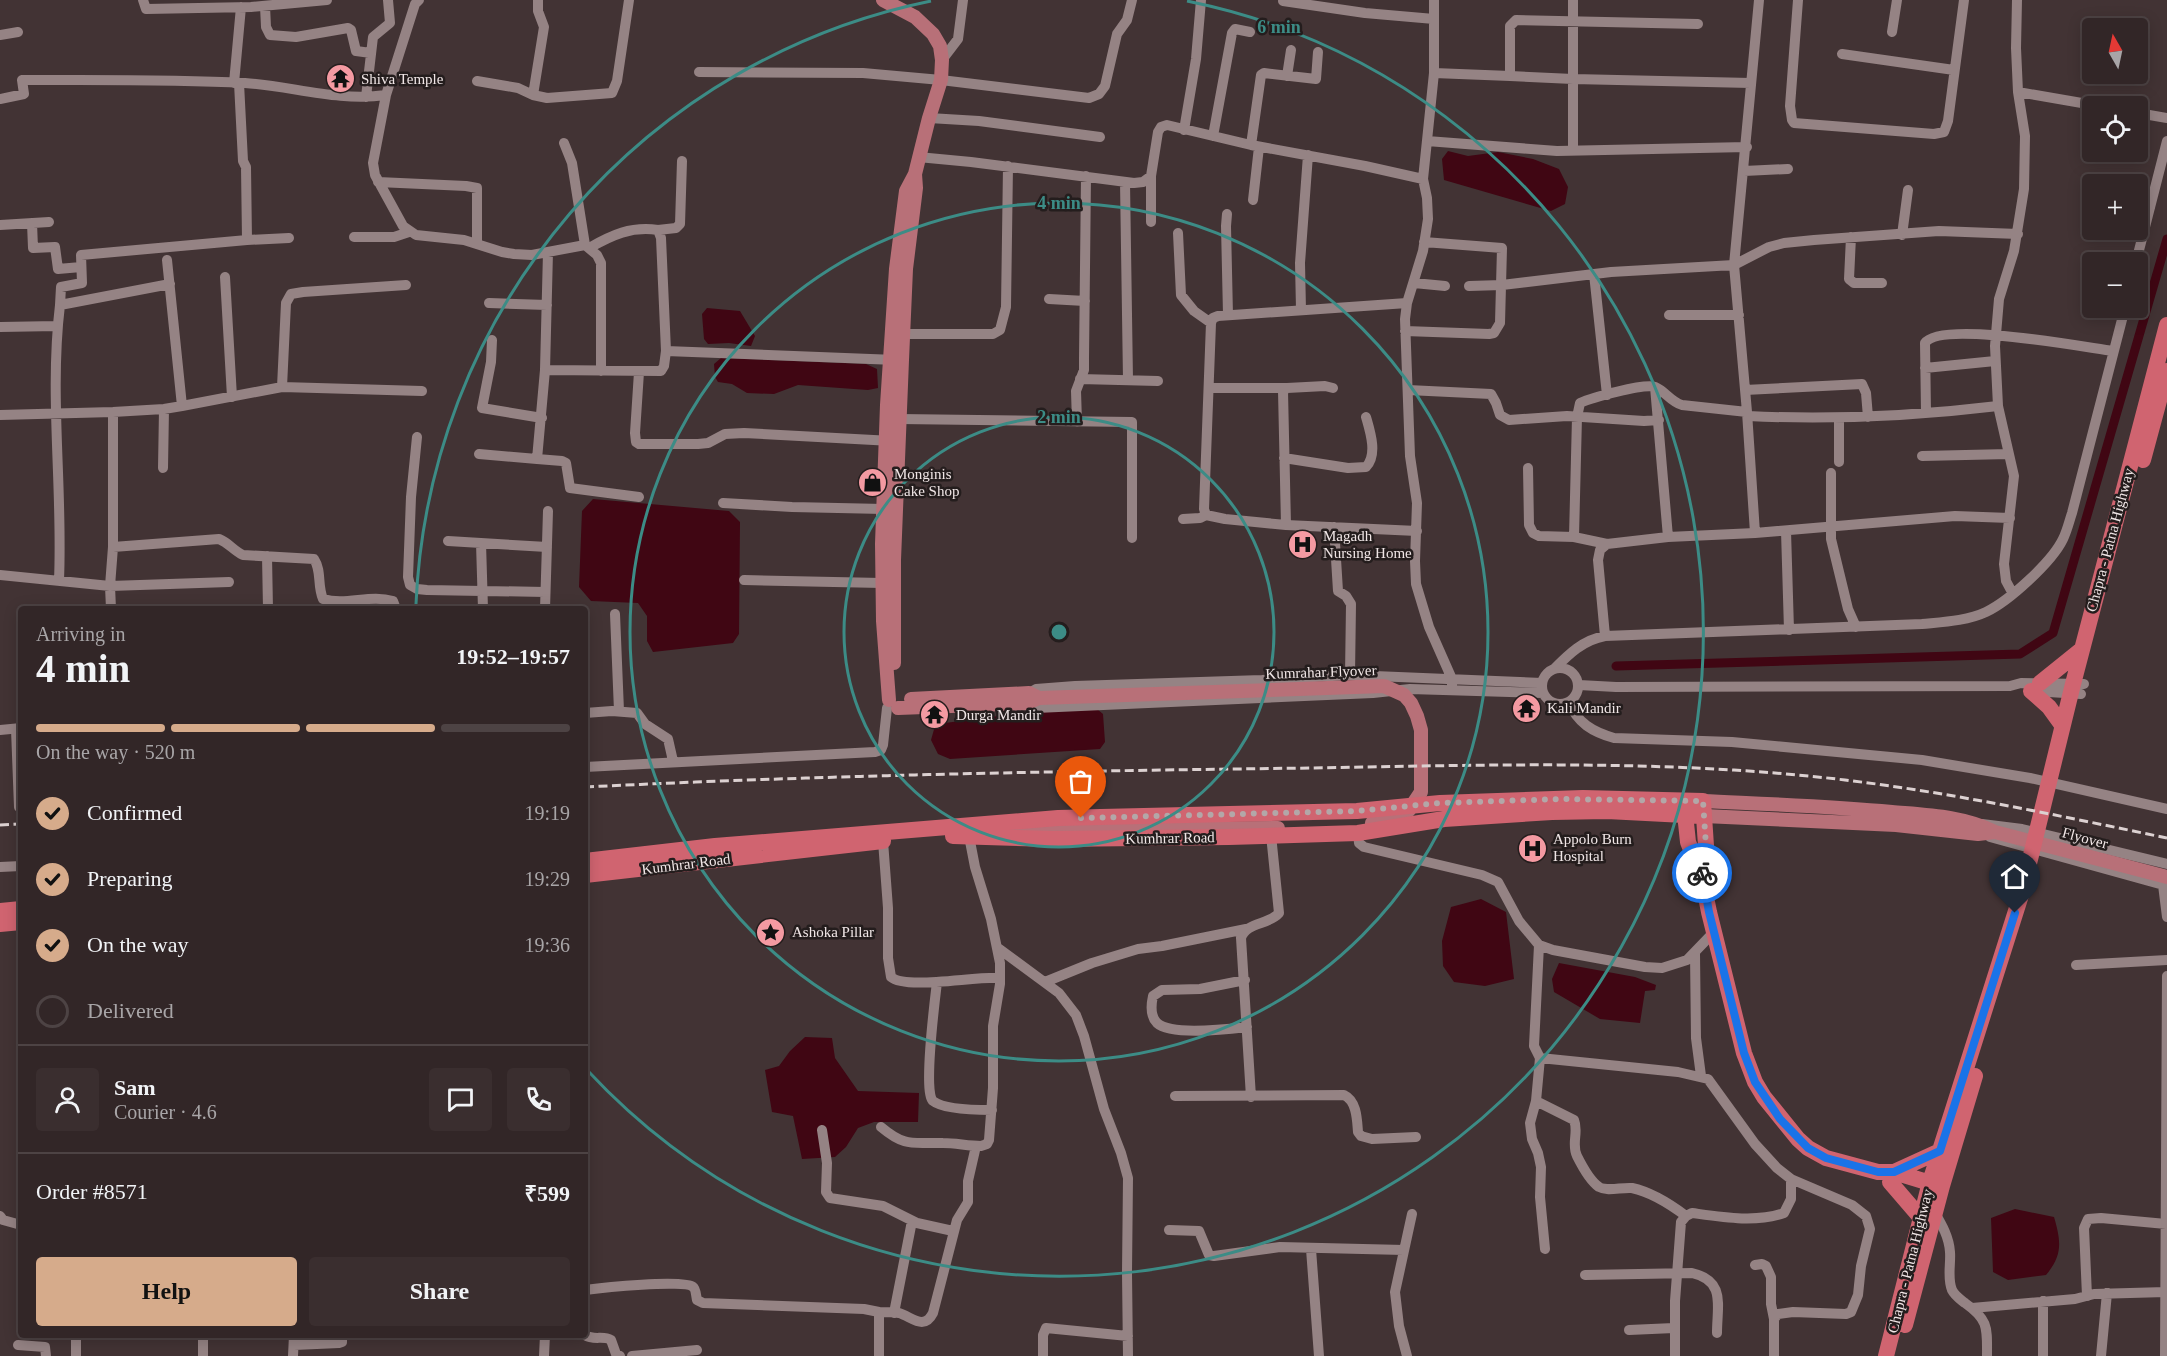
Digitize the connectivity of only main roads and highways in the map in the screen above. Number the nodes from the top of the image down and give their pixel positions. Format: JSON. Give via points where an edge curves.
{"nodes":[{"id":1,"x":884,"y":0,"type":"edge"},
{"id":2,"x":915,"y":174,"type":"junction"},
{"id":3,"x":2167,"y":325,"type":"edge"},
{"id":4,"x":896,"y":360,"type":"junction"},
{"id":5,"x":2167,"y":371,"type":"edge"},
{"id":6,"x":892,"y":441,"type":"junction"},
{"id":7,"x":2082,"y":650,"type":"junction"},
{"id":8,"x":2077,"y":689,"type":"junction"},
{"id":9,"x":893,"y":703,"type":"junction"},
{"id":10,"x":2062,"y":725,"type":"junction"},
{"id":11,"x":2059,"y":757,"type":"junction"},
{"id":12,"x":1433,"y":804,"type":"junction"},
{"id":13,"x":1684,"y":808,"type":"junction"},
{"id":14,"x":1703,"y":808,"type":"junction"},
{"id":15,"x":1428,"y":822,"type":"junction"},
{"id":16,"x":994,"y":831,"type":"junction"},
{"id":17,"x":589,"y":868,"type":"edge"},
{"id":18,"x":1702,"y":877,"type":"junction"},
{"id":19,"x":2166,"y":882,"type":"edge"},
{"id":20,"x":2026,"y":893,"type":"junction"},
{"id":21,"x":18,"y":909,"type":"edge"},
{"id":22,"x":0,"y":911,"type":"edge"},
{"id":23,"x":18,"y":922,"type":"edge"},
{"id":24,"x":0,"y":924,"type":"edge"},
{"id":25,"x":1940,"y":1151,"type":"junction"},
{"id":26,"x":1887,"y":1175,"type":"junction"},
{"id":27,"x":1935,"y":1189,"type":"junction"},
{"id":28,"x":1928,"y":1215,"type":"junction"},
{"id":29,"x":1886,"y":1356,"type":"edge"},
{"id":30,"x":1897,"y":1356,"type":"edge"}],
"edges":[{"from":1,"to":2,"type":"main road","via":[[915,17],[940,46],[941,80]]},
{"from":2,"to":4,"type":"main road","via":[[903,334]]},
{"from":2,"to":4,"type":"main road","via":[[906,191],[896,268]]},
{"from":3,"to":7,"type":"highway","name":"Chapra - Patna Highway"},
{"from":4,"to":6,"type":"main road"},
{"from":4,"to":6,"type":"main road","via":[[899,419]]},
{"from":5,"to":8,"type":"highway","name":"Chapra - Patna Highway"},
{"from":6,"to":9,"type":"main road"},
{"from":6,"to":9,"type":"main road","via":[[884,509],[882,583]]},
{"from":7,"to":8,"type":"highway","name":"Chapra - Patna Highway"},
{"from":7,"to":10,"type":"highway","via":[[2036,687]]},
{"from":8,"to":10,"type":"highway","name":"Chapra - Patna Highway"},
{"from":8,"to":11,"type":"highway","name":"Chapra - Patna Highway"},
{"from":9,"to":16,"type":"main road","name":"Kumrahar Flyover","via":[[1384,686],[1404,695],[1411,703],[1421,730],[1421,792],[1409,810],[1386,821],[1351,826]]},
{"from":10,"to":11,"type":"highway","name":"Chapra - Patna Highway"},
{"from":11,"to":20,"type":"highway"},
{"from":12,"to":13,"type":"highway","name":"Kumhrar Road","via":[[1583,798]]},
{"from":12,"to":15,"type":"highway"},
{"from":12,"to":16,"type":"highway","name":"Kumhrar Road","via":[[1357,811],[1058,818]]},
{"from":13,"to":14,"type":"highway","name":"Kumhrar Road"},
{"from":13,"to":15,"type":"highway","name":"Kumhrar Road","via":[[1552,812]]},
{"from":13,"to":18,"type":"highway","via":[[1688,842]]},
{"from":14,"to":18,"type":"highway","via":[[1706,846]]},
{"from":14,"to":19,"type":"main road","name":"Flyover","via":[[1978,829],[2055,847]]},
{"from":15,"to":16,"type":"highway","name":"Kumhrar Road","via":[[1358,833],[1271,835]]},
{"from":16,"to":17,"type":"highway","name":"Kumhrar Road"},
{"from":16,"to":17,"type":"highway","name":"Kumhrar Road","via":[[870,832],[715,846]]},
{"from":18,"to":26,"type":"highway","via":[[1744,1053],[1764,1097],[1808,1148],[1826,1158]]},
{"from":20,"to":25,"type":"highway","name":"Chapra - Patna Highway"},
{"from":20,"to":27,"type":"highway","name":"Chapra - Patna Highway"},
{"from":21,"to":22,"type":"highway"},
{"from":23,"to":24,"type":"highway"},
{"from":25,"to":26,"type":"highway"},
{"from":25,"to":27,"type":"highway","name":"Chapra - Patna Highway"},
{"from":26,"to":27,"type":"highway"},
{"from":26,"to":28,"type":"highway"},
{"from":27,"to":28,"type":"highway","name":"Chapra - Patna Highway"},
{"from":28,"to":29,"type":"highway","name":"Chapra - Patna Highway"},
{"from":28,"to":30,"type":"highway","name":"Chapra - Patna Highway"}]}
